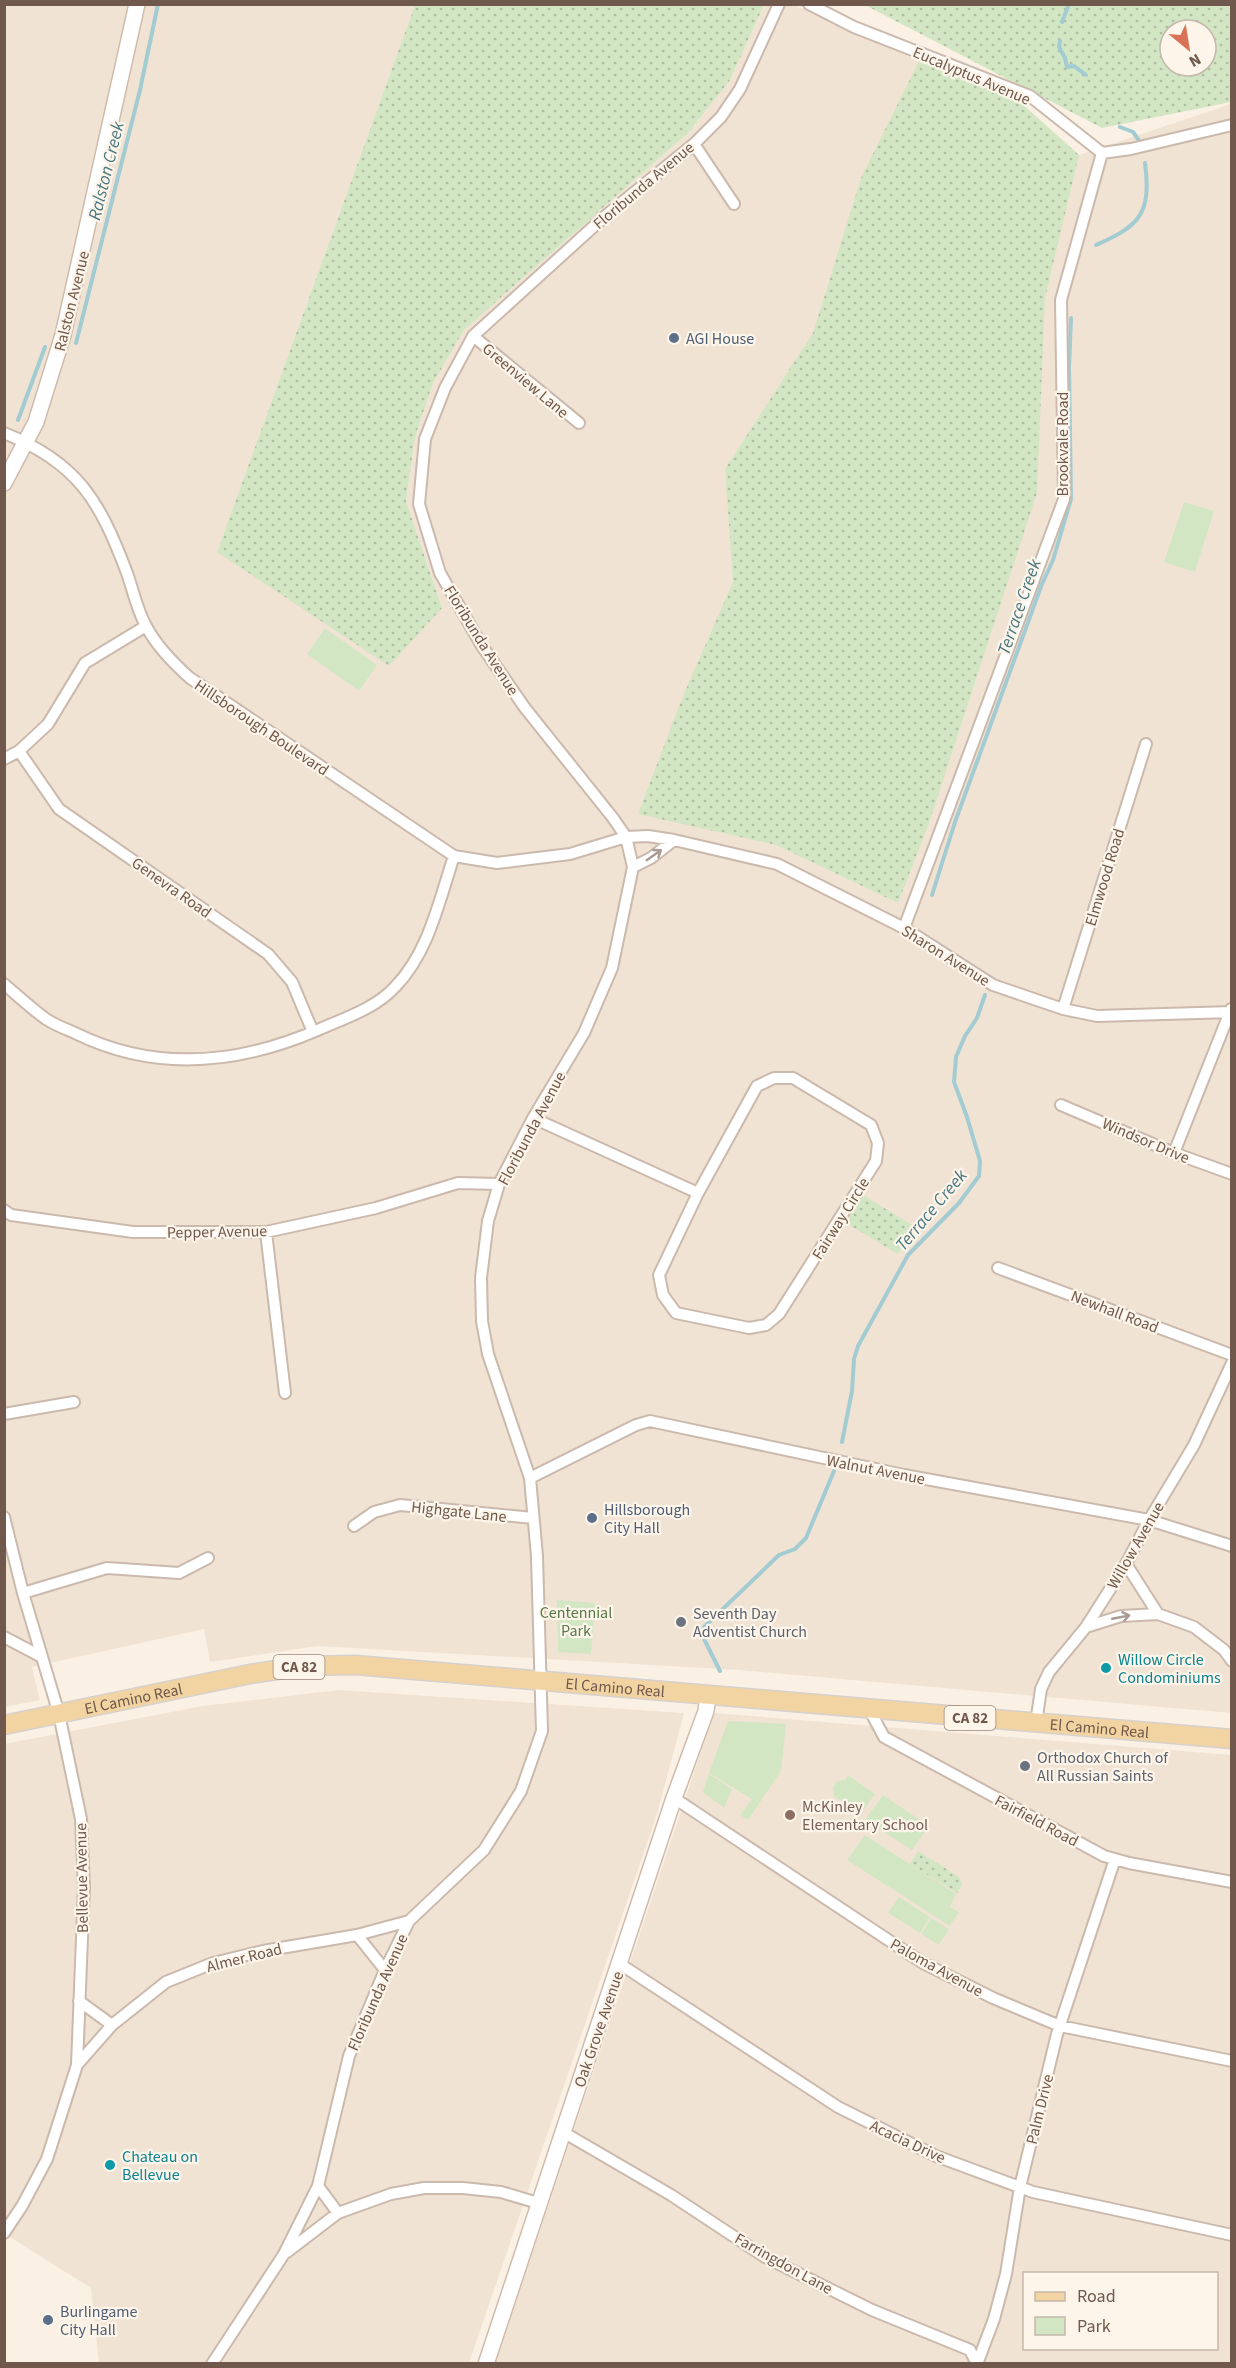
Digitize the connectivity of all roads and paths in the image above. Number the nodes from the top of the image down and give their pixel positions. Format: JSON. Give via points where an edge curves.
{"nodes":[{"id":1,"x":137,"y":4,"type":"edge"},
{"id":2,"x":779,"y":4,"type":"edge"},
{"id":3,"x":809,"y":4,"type":"edge"},
{"id":4,"x":1232,"y":125,"type":"edge"},
{"id":5,"x":694,"y":144,"type":"junction"},
{"id":6,"x":1102,"y":153,"type":"junction"},
{"id":7,"x":734,"y":204,"type":"dead end"},
{"id":8,"x":473,"y":336,"type":"junction"},
{"id":9,"x":579,"y":423,"type":"dead end"},
{"id":10,"x":4,"y":433,"type":"edge"},
{"id":11,"x":27,"y":442,"type":"junction"},
{"id":12,"x":4,"y":483,"type":"edge"},
{"id":13,"x":146,"y":626,"type":"junction"},
{"id":14,"x":1146,"y":744,"type":"dead end"},
{"id":15,"x":19,"y":751,"type":"junction"},
{"id":16,"x":4,"y":759,"type":"edge"},
{"id":17,"x":626,"y":837,"type":"junction"},
{"id":18,"x":674,"y":840,"type":"junction"},
{"id":19,"x":454,"y":856,"type":"junction"},
{"id":20,"x":633,"y":867,"type":"junction"},
{"id":21,"x":904,"y":928,"type":"junction"},
{"id":22,"x":4,"y":984,"type":"edge"},
{"id":23,"x":1063,"y":1010,"type":"junction"},
{"id":24,"x":1230,"y":1010,"type":"edge"},
{"id":25,"x":313,"y":1032,"type":"junction"},
{"id":26,"x":1061,"y":1104,"type":"dead end"},
{"id":27,"x":533,"y":1118,"type":"junction"},
{"id":28,"x":1174,"y":1154,"type":"junction"},
{"id":29,"x":1232,"y":1174,"type":"edge"},
{"id":30,"x":499,"y":1184,"type":"junction"},
{"id":31,"x":698,"y":1193,"type":"junction"},
{"id":32,"x":8,"y":1212,"type":"edge"},
{"id":33,"x":4,"y":1226,"type":"edge"},
{"id":34,"x":266,"y":1232,"type":"junction"},
{"id":35,"x":998,"y":1268,"type":"dead end"},
{"id":36,"x":1232,"y":1355,"type":"edge"},
{"id":37,"x":1232,"y":1363,"type":"edge"},
{"id":38,"x":285,"y":1393,"type":"dead end"},
{"id":39,"x":74,"y":1402,"type":"dead end"},
{"id":40,"x":4,"y":1414,"type":"edge"},
{"id":41,"x":530,"y":1478,"type":"junction"},
{"id":42,"x":4,"y":1517,"type":"edge"},
{"id":43,"x":533,"y":1518,"type":"junction"},
{"id":44,"x":1149,"y":1520,"type":"junction"},
{"id":45,"x":354,"y":1526,"type":"dead end"},
{"id":46,"x":1232,"y":1546,"type":"edge"},
{"id":47,"x":208,"y":1558,"type":"dead end"},
{"id":48,"x":1126,"y":1564,"type":"junction"},
{"id":49,"x":23,"y":1593,"type":"junction"},
{"id":50,"x":1158,"y":1614,"type":"junction"},
{"id":51,"x":1086,"y":1627,"type":"junction"},
{"id":52,"x":4,"y":1636,"type":"edge"},
{"id":53,"x":42,"y":1657,"type":"junction"},
{"id":54,"x":1232,"y":1661,"type":"edge"},
{"id":55,"x":543,"y":1681,"type":"junction"},
{"id":56,"x":708,"y":1695,"type":"junction"},
{"id":57,"x":869,"y":1709,"type":"junction"},
{"id":58,"x":59,"y":1714,"type":"junction"},
{"id":59,"x":1036,"y":1723,"type":"junction"},
{"id":60,"x":4,"y":1725,"type":"edge"},
{"id":61,"x":1232,"y":1739,"type":"edge"},
{"id":62,"x":674,"y":1798,"type":"junction"},
{"id":63,"x":1115,"y":1859,"type":"junction"},
{"id":64,"x":1232,"y":1882,"type":"edge"},
{"id":65,"x":409,"y":1921,"type":"junction"},
{"id":66,"x":357,"y":1935,"type":"junction"},
{"id":67,"x":620,"y":1964,"type":"junction"},
{"id":68,"x":385,"y":1970,"type":"junction"},
{"id":69,"x":80,"y":2001,"type":"junction"},
{"id":70,"x":112,"y":2025,"type":"junction"},
{"id":71,"x":1060,"y":2026,"type":"junction"},
{"id":72,"x":1232,"y":2061,"type":"edge"},
{"id":73,"x":77,"y":2065,"type":"junction"},
{"id":74,"x":563,"y":2132,"type":"junction"},
{"id":75,"x":318,"y":2186,"type":"junction"},
{"id":76,"x":1020,"y":2187,"type":"junction"},
{"id":77,"x":538,"y":2203,"type":"junction"},
{"id":78,"x":338,"y":2213,"type":"junction"},
{"id":79,"x":4,"y":2233,"type":"edge"},
{"id":80,"x":1232,"y":2235,"type":"edge"},
{"id":81,"x":284,"y":2254,"type":"junction"},
{"id":82,"x":212,"y":2364,"type":"edge"},
{"id":83,"x":486,"y":2364,"type":"edge"},
{"id":84,"x":977,"y":2364,"type":"edge"}],
"edges":[{"from":1,"to":11,"type":"street","name":"Ralston Avenue","via":[[63,336]]},
{"from":2,"to":5,"type":"street","name":"Floribunda Avenue","via":[[740,89],[721,117]]},
{"from":3,"to":6,"type":"street","name":"Eucalyptus Avenue","via":[[854,27],[1030,96]]},
{"from":4,"to":6,"type":"street"},
{"from":5,"to":7,"type":"street"},
{"from":5,"to":8,"type":"street","name":"Floribunda Avenue","via":[[603,218]]},
{"from":6,"to":21,"type":"street","name":"Brookvale Road","via":[[1061,300],[1064,499]]},
{"from":8,"to":9,"type":"street","name":"Greenview Lane"},
{"from":8,"to":17,"type":"street","name":"Floribunda Avenue","via":[[425,439],[419,504],[440,573],[482,646],[525,708]]},
{"from":10,"to":11,"type":"street","name":"Hillsborough Boulevard"},
{"from":11,"to":12,"type":"street","name":"Ralston Avenue"},
{"from":11,"to":13,"type":"street","name":"Hillsborough Boulevard","via":[[78,480],[101,512]]},
{"from":13,"to":15,"type":"street","via":[[85,663],[48,724]]},
{"from":13,"to":19,"type":"street","name":"Hillsborough Boulevard","via":[[172,662],[190,678]]},
{"from":14,"to":23,"type":"street","name":"Elmwood Road"},
{"from":15,"to":16,"type":"street"},
{"from":15,"to":25,"type":"street","name":"Genevra Road","via":[[59,808],[268,954],[292,982]]},
{"from":17,"to":18,"type":"street","name":"Sharon Avenue"},
{"from":17,"to":19,"type":"street","name":"Hillsborough Boulevard","via":[[570,854],[497,863]]},
{"from":17,"to":20,"type":"street","name":"Floribunda Avenue"},
{"from":20,"to":18,"type":"street","one_way":true},
{"from":18,"to":21,"type":"street","name":"Sharon Avenue","via":[[777,864]]},
{"from":19,"to":25,"type":"street","via":[[419,958],[394,988],[365,1009]]},
{"from":20,"to":27,"type":"street","name":"Floribunda Avenue","via":[[612,968],[584,1033]]},
{"from":21,"to":23,"type":"street","name":"Sharon Avenue","via":[[993,985]]},
{"from":22,"to":25,"type":"street","via":[[47,1019],[92,1042],[143,1057],[204,1061],[261,1051]]},
{"from":23,"to":24,"type":"street","name":"Sharon Avenue","via":[[1097,1016]]},
{"from":24,"to":28,"type":"street"},
{"from":26,"to":28,"type":"street","name":"Windsor Drive"},
{"from":27,"to":30,"type":"street","name":"Floribunda Avenue"},
{"from":27,"to":31,"type":"street"},
{"from":28,"to":29,"type":"street","name":"Windsor Drive"},
{"from":30,"to":34,"type":"street","name":"Pepper Avenue","via":[[458,1183],[376,1208]]},
{"from":30,"to":41,"type":"street","name":"Floribunda Avenue","via":[[488,1221],[481,1278],[482,1321],[488,1354]]},
{"from":31,"to":31,"type":"street","name":"Fairway Circle","via":[[659,1275],[663,1295],[676,1313],[749,1328],[766,1325],[779,1314],[876,1161],[878,1143],[871,1125],[838,1103],[793,1078],[774,1078],[757,1086]]},
{"from":32,"to":33,"type":"street"},
{"from":32,"to":34,"type":"street","name":"Pepper Avenue","via":[[133,1232]]},
{"from":34,"to":38,"type":"street"},
{"from":35,"to":36,"type":"street","name":"Newhall Road"},
{"from":37,"to":44,"type":"street","name":"Willow Avenue","via":[[1194,1445]]},
{"from":39,"to":40,"type":"street"},
{"from":41,"to":43,"type":"street","name":"Floribunda Avenue"},
{"from":41,"to":44,"type":"street","name":"Walnut Avenue","via":[[650,1421],[904,1475]]},
{"from":42,"to":49,"type":"street","name":"Bellevue Avenue"},
{"from":43,"to":45,"type":"street","name":"Highgate Lane","via":[[400,1506],[374,1512]]},
{"from":43,"to":55,"type":"street","name":"Floribunda Avenue"},
{"from":44,"to":46,"type":"street","name":"Walnut Avenue"},
{"from":44,"to":48,"type":"street","name":"Willow Avenue"},
{"from":47,"to":49,"type":"street","via":[[179,1573],[107,1568]]},
{"from":48,"to":50,"type":"street"},
{"from":48,"to":51,"type":"street","name":"Willow Avenue"},
{"from":49,"to":53,"type":"street","name":"Bellevue Avenue"},
{"from":51,"to":50,"type":"street","one_way":true,"via":[[1121,1616]]},
{"from":50,"to":54,"type":"street","via":[[1194,1627]]},
{"from":51,"to":59,"type":"street","name":"Willow Avenue","via":[[1049,1672],[1041,1689]]},
{"from":52,"to":53,"type":"street"},
{"from":53,"to":58,"type":"street","name":"Bellevue Avenue"},
{"from":55,"to":56,"type":"main road","name":"El Camino Real","number":"CA 82"},
{"from":55,"to":58,"type":"main road","name":"El Camino Real","number":"CA 82","via":[[355,1665],[303,1666]]},
{"from":55,"to":65,"type":"street","name":"Floribunda Avenue","via":[[542,1731],[521,1791],[484,1850]]},
{"from":56,"to":57,"type":"main road","name":"El Camino Real","number":"CA 82"},
{"from":56,"to":62,"type":"street","name":"Oak Grove Avenue","via":[[706,1711]]},
{"from":57,"to":59,"type":"main road","name":"El Camino Real","number":"CA 82"},
{"from":57,"to":63,"type":"street","name":"Fairfield Road","via":[[884,1737]]},
{"from":58,"to":60,"type":"main road","name":"El Camino Real","number":"CA 82"},
{"from":58,"to":69,"type":"street","name":"Bellevue Avenue","via":[[81,1819],[84,1887]]},
{"from":59,"to":61,"type":"main road","name":"El Camino Real","number":"CA 82"},
{"from":62,"to":67,"type":"street","name":"Oak Grove Avenue"},
{"from":62,"to":71,"type":"street","name":"Paloma Avenue","via":[[923,1963]]},
{"from":63,"to":64,"type":"street","name":"Fairfield Road"},
{"from":63,"to":71,"type":"street","name":"Palm Drive"},
{"from":65,"to":66,"type":"street","name":"Almer Road"},
{"from":65,"to":68,"type":"street","name":"Floribunda Avenue"},
{"from":66,"to":68,"type":"street"},
{"from":66,"to":70,"type":"street","name":"Almer Road","via":[[213,1963],[166,1983]]},
{"from":67,"to":74,"type":"street","name":"Oak Grove Avenue"},
{"from":67,"to":76,"type":"street","name":"Acacia Drive","via":[[838,2107],[936,2156]]},
{"from":68,"to":75,"type":"street","name":"Floribunda Avenue","via":[[349,2056]]},
{"from":69,"to":70,"type":"street"},
{"from":69,"to":73,"type":"street","name":"Bellevue Avenue"},
{"from":70,"to":73,"type":"street","name":"Almer Road"},
{"from":71,"to":72,"type":"street","name":"Paloma Avenue"},
{"from":71,"to":76,"type":"street","name":"Palm Drive"},
{"from":73,"to":79,"type":"street","name":"Bellevue Avenue","via":[[47,2159]]},
{"from":74,"to":77,"type":"street","name":"Oak Grove Avenue"},
{"from":74,"to":84,"type":"street","name":"Farringdon Lane","via":[[671,2195],[765,2257],[872,2310],[970,2350]]},
{"from":75,"to":78,"type":"street"},
{"from":75,"to":81,"type":"street","name":"Floribunda Avenue"},
{"from":76,"to":80,"type":"street","name":"Acacia Drive"},
{"from":76,"to":84,"type":"street","name":"Palm Drive","via":[[1006,2274]]},
{"from":77,"to":78,"type":"street","via":[[501,2192],[424,2188],[391,2194]]},
{"from":77,"to":83,"type":"street","name":"Oak Grove Avenue"},
{"from":78,"to":81,"type":"street"},
{"from":81,"to":82,"type":"street","name":"Floribunda Avenue"}]}
